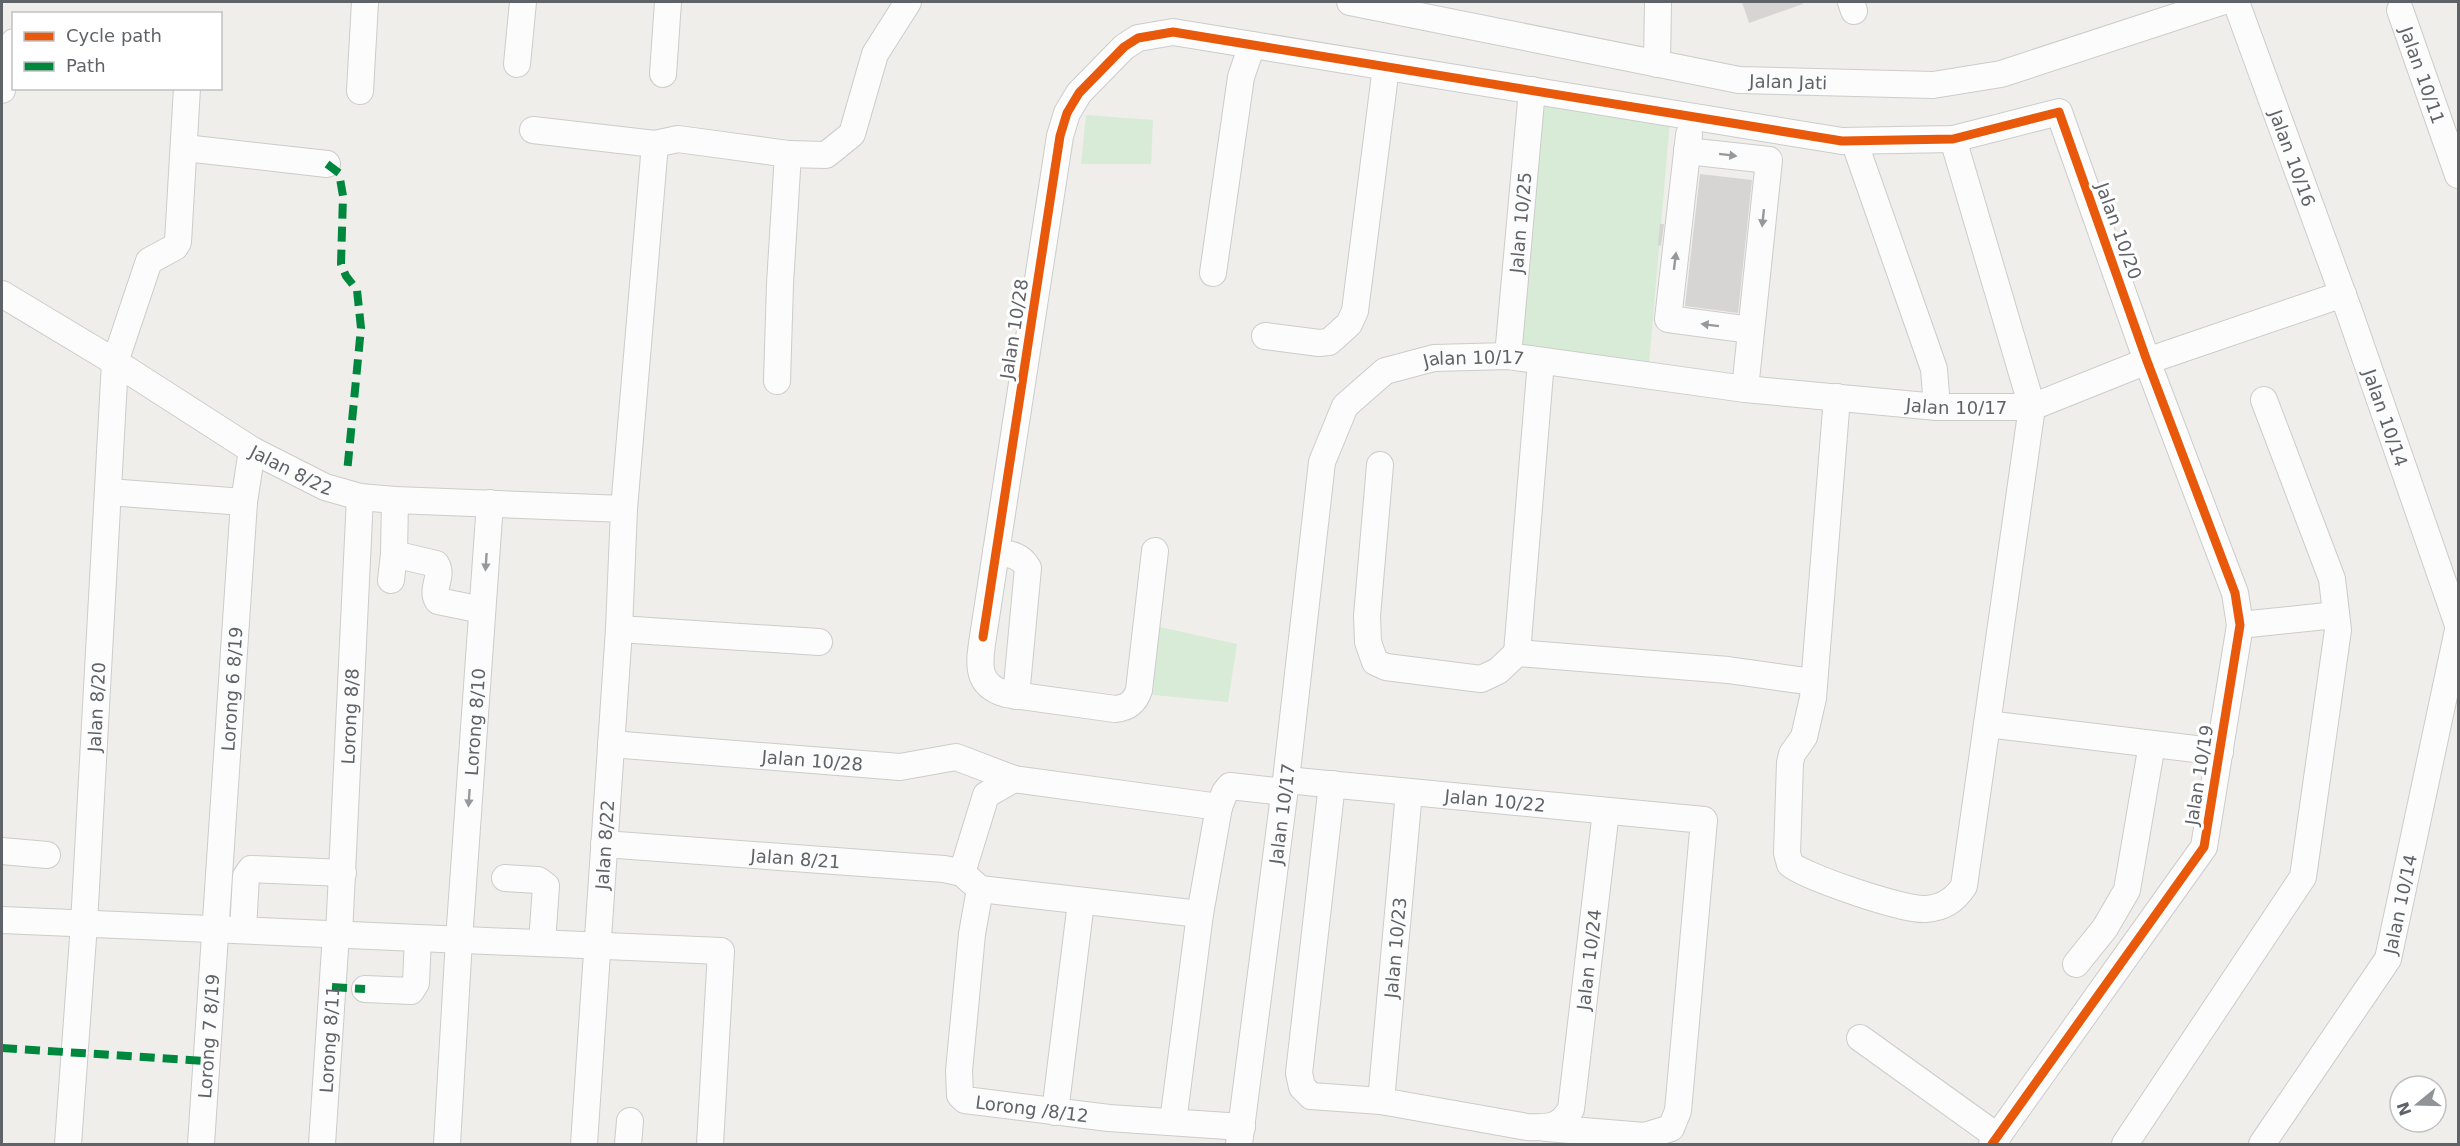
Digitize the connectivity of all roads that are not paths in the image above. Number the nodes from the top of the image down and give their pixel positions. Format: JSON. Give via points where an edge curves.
{"nodes":[{"id":1,"x":365,"y":2,"type":"edge"},
{"id":2,"x":523,"y":2,"type":"edge"},
{"id":3,"x":669,"y":2,"type":"edge"},
{"id":4,"x":908,"y":2,"type":"edge"},
{"id":5,"x":1350,"y":2,"type":"edge"},
{"id":6,"x":1658,"y":2,"type":"edge"},
{"id":7,"x":2221,"y":2,"type":"edge"},
{"id":8,"x":2236,"y":2,"type":"edge"},
{"id":9,"x":1385,"y":5,"type":"edge"},
{"id":10,"x":2400,"y":10,"type":"dead end"},
{"id":11,"x":12,"y":45,"type":"edge"},
{"id":12,"x":1252,"y":45,"type":"junction"},
{"id":13,"x":517,"y":64,"type":"dead end"},
{"id":14,"x":1657,"y":64,"type":"junction"},
{"id":15,"x":1386,"y":67,"type":"junction"},
{"id":16,"x":663,"y":74,"type":"dead end"},
{"id":17,"x":2,"y":90,"type":"edge"},
{"id":18,"x":187,"y":90,"type":"edge"},
{"id":19,"x":1532,"y":90,"type":"junction"},
{"id":20,"x":360,"y":92,"type":"dead end"},
{"id":21,"x":1690,"y":116,"type":"junction"},
{"id":22,"x":533,"y":130,"type":"dead end"},
{"id":23,"x":1953,"y":139,"type":"junction"},
{"id":24,"x":1854,"y":141,"type":"junction"},
{"id":25,"x":655,"y":144,"type":"junction"},
{"id":26,"x":185,"y":148,"type":"junction"},
{"id":27,"x":1687,"y":151,"type":"junction"},
{"id":28,"x":788,"y":154,"type":"junction"},
{"id":29,"x":327,"y":164,"type":"dead end"},
{"id":30,"x":2458,"y":175,"type":"edge"},
{"id":31,"x":1214,"y":273,"type":"dead end"},
{"id":32,"x":2,"y":294,"type":"edge"},
{"id":33,"x":2346,"y":304,"type":"junction"},
{"id":34,"x":1751,"y":330,"type":"junction"},
{"id":35,"x":1265,"y":336,"type":"dead end"},
{"id":36,"x":1508,"y":356,"type":"junction"},
{"id":37,"x":1540,"y":361,"type":"junction"},
{"id":38,"x":2147,"y":361,"type":"junction"},
{"id":39,"x":115,"y":362,"type":"junction"},
{"id":40,"x":777,"y":381,"type":"dead end"},
{"id":41,"x":1745,"y":389,"type":"junction"},
{"id":42,"x":1837,"y":397,"type":"junction"},
{"id":43,"x":2264,"y":400,"type":"dead end"},
{"id":44,"x":1937,"y":407,"type":"junction"},
{"id":45,"x":2032,"y":407,"type":"junction"},
{"id":46,"x":252,"y":450,"type":"junction"},
{"id":47,"x":1380,"y":465,"type":"dead end"},
{"id":48,"x":108,"y":492,"type":"junction"},
{"id":49,"x":360,"y":497,"type":"junction"},
{"id":50,"x":395,"y":500,"type":"junction"},
{"id":51,"x":244,"y":502,"type":"junction"},
{"id":52,"x":490,"y":503,"type":"junction"},
{"id":53,"x":624,"y":509,"type":"junction"},
{"id":54,"x":1155,"y":551,"type":"dead end"},
{"id":55,"x":996,"y":552,"type":"junction"},
{"id":56,"x":394,"y":554,"type":"junction"},
{"id":57,"x":391,"y":580,"type":"dead end"},
{"id":58,"x":482,"y":610,"type":"junction"},
{"id":59,"x":2336,"y":615,"type":"junction"},
{"id":60,"x":2458,"y":625,"type":"edge"},
{"id":61,"x":2240,"y":626,"type":"junction"},
{"id":62,"x":619,"y":629,"type":"junction"},
{"id":63,"x":2458,"y":630,"type":"edge"},
{"id":64,"x":819,"y":642,"type":"dead end"},
{"id":65,"x":1517,"y":653,"type":"junction"},
{"id":66,"x":1813,"y":682,"type":"junction"},
{"id":67,"x":1016,"y":696,"type":"junction"},
{"id":68,"x":1987,"y":724,"type":"junction"},
{"id":69,"x":612,"y":744,"type":"junction"},
{"id":70,"x":2152,"y":744,"type":"junction"},
{"id":71,"x":2220,"y":752,"type":"junction"},
{"id":72,"x":1014,"y":778,"type":"junction"},
{"id":73,"x":1332,"y":784,"type":"junction"},
{"id":74,"x":1285,"y":786,"type":"junction"},
{"id":75,"x":1409,"y":792,"type":"junction"},
{"id":76,"x":1219,"y":807,"type":"junction"},
{"id":77,"x":1606,"y":811,"type":"junction"},
{"id":78,"x":604,"y":844,"type":"junction"},
{"id":79,"x":2,"y":851,"type":"edge"},
{"id":80,"x":46,"y":855,"type":"dead end"},
{"id":81,"x":343,"y":873,"type":"junction"},
{"id":82,"x":505,"y":878,"type":"dead end"},
{"id":83,"x":971,"y":881,"type":"junction"},
{"id":84,"x":1081,"y":902,"type":"junction"},
{"id":85,"x":1200,"y":914,"type":"junction"},
{"id":86,"x":2,"y":920,"type":"edge"},
{"id":87,"x":84,"y":924,"type":"junction"},
{"id":88,"x":215,"y":929,"type":"junction"},
{"id":89,"x":243,"y":930,"type":"junction"},
{"id":90,"x":337,"y":934,"type":"junction"},
{"id":91,"x":418,"y":938,"type":"junction"},
{"id":92,"x":459,"y":940,"type":"junction"},
{"id":93,"x":542,"y":943,"type":"junction"},
{"id":94,"x":597,"y":946,"type":"junction"},
{"id":95,"x":2076,"y":964,"type":"dead end"},
{"id":96,"x":365,"y":989,"type":"dead end"},
{"id":97,"x":1860,"y":1038,"type":"dead end"},
{"id":98,"x":1381,"y":1101,"type":"junction"},
{"id":99,"x":1055,"y":1112,"type":"junction"},
{"id":100,"x":1173,"y":1122,"type":"junction"},
{"id":101,"x":1546,"y":1128,"type":"junction"},
{"id":102,"x":1240,"y":1136,"type":"edge"},
{"id":103,"x":1995,"y":1141,"type":"edge"},
{"id":104,"x":68,"y":1144,"type":"edge"},
{"id":105,"x":201,"y":1144,"type":"edge"},
{"id":106,"x":322,"y":1144,"type":"edge"},
{"id":107,"x":447,"y":1144,"type":"edge"},
{"id":108,"x":584,"y":1144,"type":"edge"},
{"id":109,"x":710,"y":1144,"type":"edge"},
{"id":110,"x":2125,"y":1144,"type":"edge"},
{"id":111,"x":2262,"y":1144,"type":"edge"}],
"edges":[{"from":1,"to":20,"type":"street"},
{"from":2,"to":13,"type":"street"},
{"from":3,"to":16,"type":"street"},
{"from":4,"to":28,"type":"street","via":[[873,58],[852,134],[826,155]]},
{"from":5,"to":9,"type":"street","name":"Jalan Jati"},
{"from":6,"to":14,"type":"street"},
{"from":7,"to":14,"type":"street","name":"Jalan Jati","via":[[2001,74],[1934,85],[1738,80]]},
{"from":8,"to":33,"type":"street","name":"Jalan 10/16"},
{"from":9,"to":14,"type":"street","name":"Jalan Jati"},
{"from":10,"to":30,"type":"street","name":"Jalan 10/11"},
{"from":11,"to":17,"type":"street","via":[[7,52]]},
{"from":12,"to":15,"type":"street"},
{"from":12,"to":31,"type":"street","via":[[1240,77]]},
{"from":12,"to":55,"type":"street","name":"Jalan 10/28","via":[[1173,32],[1138,38],[1124,46],[1079,93],[1067,113],[1060,136]]},
{"from":15,"to":19,"type":"street"},
{"from":15,"to":35,"type":"street","via":[[1352,320],[1324,343]]},
{"from":18,"to":26,"type":"street"},
{"from":19,"to":21,"type":"street"},
{"from":19,"to":36,"type":"street","name":"Jalan 10/25"},
{"from":21,"to":24,"type":"street"},
{"from":21,"to":27,"type":"street"},
{"from":22,"to":25,"type":"street"},
{"from":23,"to":24,"type":"street"},
{"from":23,"to":38,"type":"street","name":"Jalan 10/20","via":[[2059,112]]},
{"from":23,"to":45,"type":"street"},
{"from":24,"to":44,"type":"street","via":[[1934,369]]},
{"from":25,"to":28,"type":"street","via":[[678,139]]},
{"from":25,"to":53,"type":"street","name":"Jalan 8/22"},
{"from":26,"to":29,"type":"street"},
{"from":26,"to":39,"type":"street","name":"Jalan 8/20","via":[[178,242],[149,261]]},
{"from":27,"to":34,"type":"street","one_way":true,"via":[[1769,160]]},
{"from":34,"to":27,"type":"street","one_way":true,"via":[[1668,320]]},
{"from":28,"to":40,"type":"street"},
{"from":32,"to":39,"type":"street","name":"Jalan 8/22"},
{"from":33,"to":38,"type":"street","name":"Jalan 10/17"},
{"from":33,"to":60,"type":"street","name":"Jalan 10/14"},
{"from":34,"to":41,"type":"street"},
{"from":36,"to":37,"type":"street","name":"Jalan 10/17"},
{"from":36,"to":74,"type":"street","name":"Jalan 10/17","via":[[1434,358],[1385,371],[1345,406],[1322,462]]},
{"from":37,"to":41,"type":"street","name":"Jalan 10/17"},
{"from":37,"to":65,"type":"street"},
{"from":38,"to":45,"type":"street","name":"Jalan 10/17"},
{"from":38,"to":61,"type":"street","name":"Jalan 10/19","via":[[2235,593]]},
{"from":39,"to":46,"type":"street","name":"Jalan 8/22"},
{"from":39,"to":48,"type":"street","name":"Jalan 8/20"},
{"from":41,"to":42,"type":"street","name":"Jalan 10/17"},
{"from":42,"to":44,"type":"street","name":"Jalan 10/17"},
{"from":42,"to":66,"type":"street"},
{"from":43,"to":59,"type":"street","via":[[2332,579]]},
{"from":44,"to":45,"type":"street","name":"Jalan 10/17"},
{"from":45,"to":68,"type":"street"},
{"from":46,"to":49,"type":"street","name":"Jalan 8/22","via":[[325,487]]},
{"from":46,"to":51,"type":"street","name":"Lorong 6 8/19"},
{"from":47,"to":65,"type":"street","via":[[1367,616],[1368,642],[1375,662],[1386,667],[1481,679],[1498,671]]},
{"from":48,"to":51,"type":"street"},
{"from":48,"to":87,"type":"street","name":"Jalan 8/20"},
{"from":49,"to":50,"type":"street","name":"Jalan 8/22"},
{"from":49,"to":81,"type":"street","name":"Lorong 8/8"},
{"from":50,"to":52,"type":"street","name":"Jalan 8/22"},
{"from":50,"to":56,"type":"street"},
{"from":51,"to":88,"type":"street","name":"Lorong 6 8/19"},
{"from":52,"to":53,"type":"street","name":"Jalan 8/22"},
{"from":52,"to":58,"type":"street","name":"Lorong 8/10","one_way":true},
{"from":53,"to":62,"type":"street","name":"Jalan 8/22"},
{"from":54,"to":67,"type":"street","name":"Jalan 10/28","via":[[1136,698],[1123,708],[1114,709]]},
{"from":55,"to":67,"type":"street","via":[[1017,556],[1028,568]]},
{"from":55,"to":67,"type":"street","name":"Jalan 10/28","via":[[979,668],[983,678],[998,692]]},
{"from":56,"to":57,"type":"street"},
{"from":56,"to":58,"type":"street","via":[[436,564],[440,573],[435,592],[438,601]]},
{"from":58,"to":92,"type":"street","name":"Lorong 8/10","one_way":true},
{"from":59,"to":61,"type":"street"},
{"from":59,"to":110,"type":"street","via":[[2338,630],[2303,877]]},
{"from":61,"to":71,"type":"street","name":"Jalan 10/19"},
{"from":62,"to":64,"type":"street"},
{"from":62,"to":69,"type":"street","name":"Jalan 8/22"},
{"from":63,"to":111,"type":"street","name":"Jalan 10/14","via":[[2388,959]]},
{"from":65,"to":66,"type":"street","via":[[1728,670]]},
{"from":66,"to":68,"type":"street","via":[[1804,737],[1790,763],[1786,837],[1790,864],[1806,874],[1867,896],[1918,909],[1950,903],[1964,886]]},
{"from":68,"to":70,"type":"street"},
{"from":69,"to":72,"type":"street","name":"Jalan 10/28","via":[[900,767],[956,757]]},
{"from":69,"to":78,"type":"street","name":"Jalan 8/22"},
{"from":70,"to":71,"type":"street"},
{"from":70,"to":95,"type":"street","via":[[2127,890],[2105,928]]},
{"from":71,"to":103,"type":"street","name":"Jalan 10/19","via":[[2204,847]]},
{"from":72,"to":76,"type":"street","name":"Jalan 10/28"},
{"from":72,"to":83,"type":"street","via":[[986,795]]},
{"from":73,"to":74,"type":"street","name":"Jalan 10/22"},
{"from":73,"to":75,"type":"street","name":"Jalan 10/22"},
{"from":73,"to":98,"type":"street","via":[[1299,1073],[1302,1087],[1311,1096]]},
{"from":74,"to":76,"type":"street","via":[[1230,786]]},
{"from":74,"to":102,"type":"street","name":"Jalan 10/17"},
{"from":75,"to":77,"type":"street","name":"Jalan 10/22"},
{"from":75,"to":98,"type":"street","name":"Jalan 10/23"},
{"from":76,"to":85,"type":"street"},
{"from":77,"to":101,"type":"street","name":"Jalan 10/24","via":[[1571,1109],[1557,1125]]},
{"from":77,"to":101,"type":"street","name":"Jalan 10/22","via":[[1704,820],[1678,1111],[1671,1128],[1645,1136]]},
{"from":78,"to":83,"type":"street","name":"Jalan 8/21","via":[[944,869]]},
{"from":78,"to":94,"type":"street","name":"Jalan 8/22"},
{"from":79,"to":80,"type":"street"},
{"from":81,"to":89,"type":"street","via":[[251,869],[246,876]]},
{"from":81,"to":90,"type":"street","name":"Lorong 8/8"},
{"from":82,"to":93,"type":"street","via":[[538,880],[546,886]]},
{"from":83,"to":84,"type":"street","name":"Jalan 8/21"},
{"from":83,"to":99,"type":"street","name":"Lorong /8/12","via":[[972,934],[960,1095],[972,1102]]},
{"from":84,"to":85,"type":"street","name":"Jalan 8/21"},
{"from":84,"to":99,"type":"street"},
{"from":85,"to":100,"type":"street"},
{"from":86,"to":87,"type":"street"},
{"from":87,"to":88,"type":"street"},
{"from":87,"to":104,"type":"street","name":"Jalan 8/20"},
{"from":88,"to":89,"type":"street"},
{"from":88,"to":105,"type":"street","name":"Lorong 7 8/19"},
{"from":89,"to":90,"type":"street"},
{"from":90,"to":91,"type":"street"},
{"from":90,"to":106,"type":"street","name":"Lorong 8/11"},
{"from":91,"to":92,"type":"street"},
{"from":91,"to":96,"type":"street","via":[[416,983],[411,991]]},
{"from":92,"to":93,"type":"street"},
{"from":92,"to":107,"type":"street"},
{"from":93,"to":94,"type":"street"},
{"from":94,"to":108,"type":"street","name":"Jalan 8/22"},
{"from":94,"to":109,"type":"street","via":[[721,951]]},
{"from":97,"to":103,"type":"street"},
{"from":98,"to":101,"type":"street"},
{"from":99,"to":100,"type":"street","name":"Lorong /8/12"},
{"from":100,"to":102,"type":"street","name":"Lorong /8/12"}]}
